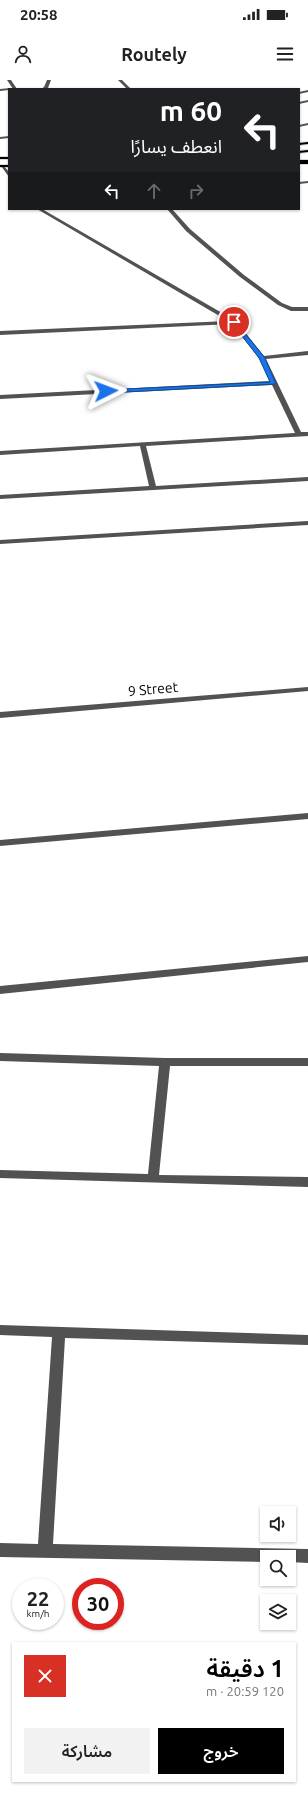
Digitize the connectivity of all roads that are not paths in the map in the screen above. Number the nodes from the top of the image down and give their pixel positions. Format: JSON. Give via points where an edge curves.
{"nodes":[{"id":1,"x":120,"y":80,"type":"edge"},
{"id":2,"x":128,"y":88,"type":"edge"},
{"id":3,"x":2,"y":166,"type":"edge"},
{"id":4,"x":8,"y":175,"type":"edge"},
{"id":5,"x":41,"y":210,"type":"edge"},
{"id":6,"x":170,"y":210,"type":"edge"},
{"id":7,"x":308,"y":309,"type":"edge"},
{"id":8,"x":234,"y":322,"type":"junction"},
{"id":9,"x":0,"y":333,"type":"edge"},
{"id":10,"x":308,"y":353,"type":"edge"},
{"id":11,"x":262,"y":358,"type":"junction"},
{"id":12,"x":274,"y":383,"type":"junction"},
{"id":13,"x":0,"y":397,"type":"edge"},
{"id":14,"x":299,"y":434,"type":"junction"},
{"id":15,"x":308,"y":434,"type":"edge"},
{"id":16,"x":142,"y":443,"type":"junction"},
{"id":17,"x":0,"y":453,"type":"edge"},
{"id":18,"x":308,"y":479,"type":"edge"},
{"id":19,"x":153,"y":488,"type":"junction"},
{"id":20,"x":0,"y":497,"type":"edge"},
{"id":21,"x":308,"y":523,"type":"edge"},
{"id":22,"x":0,"y":542,"type":"edge"},
{"id":23,"x":308,"y":689,"type":"edge"},
{"id":24,"x":0,"y":715,"type":"edge"},
{"id":25,"x":308,"y":816,"type":"edge"},
{"id":26,"x":0,"y":843,"type":"edge"},
{"id":27,"x":308,"y":959,"type":"edge"},
{"id":28,"x":0,"y":990,"type":"edge"},
{"id":29,"x":0,"y":1057,"type":"edge"},
{"id":30,"x":165,"y":1062,"type":"junction"},
{"id":31,"x":308,"y":1062,"type":"edge"},
{"id":32,"x":0,"y":1174,"type":"edge"},
{"id":33,"x":153,"y":1179,"type":"junction"},
{"id":34,"x":308,"y":1182,"type":"edge"},
{"id":35,"x":0,"y":1330,"type":"edge"},
{"id":36,"x":59,"y":1332,"type":"junction"},
{"id":37,"x":308,"y":1340,"type":"edge"},
{"id":38,"x":0,"y":1550,"type":"edge"},
{"id":39,"x":45,"y":1551,"type":"junction"},
{"id":40,"x":308,"y":1556,"type":"edge"}],
"edges":[{"from":1,"to":2,"type":"street"},
{"from":3,"to":4,"type":"street"},
{"from":5,"to":8,"type":"street"},
{"from":6,"to":7,"type":"street","via":[[188,230],[280,304],[291,308]]},
{"from":8,"to":9,"type":"street"},
{"from":8,"to":11,"type":"street"},
{"from":10,"to":11,"type":"street"},
{"from":11,"to":12,"type":"street"},
{"from":12,"to":13,"type":"street"},
{"from":12,"to":14,"type":"street"},
{"from":14,"to":15,"type":"street"},
{"from":14,"to":16,"type":"street"},
{"from":16,"to":17,"type":"street"},
{"from":16,"to":19,"type":"street"},
{"from":18,"to":19,"type":"street"},
{"from":19,"to":20,"type":"street"},
{"from":21,"to":22,"type":"street"},
{"from":23,"to":24,"type":"street","name":"9 Street"},
{"from":25,"to":26,"type":"street"},
{"from":27,"to":28,"type":"street"},
{"from":29,"to":30,"type":"street"},
{"from":30,"to":31,"type":"street"},
{"from":30,"to":33,"type":"street"},
{"from":32,"to":33,"type":"street"},
{"from":33,"to":34,"type":"street"},
{"from":35,"to":36,"type":"street"},
{"from":36,"to":37,"type":"street"},
{"from":36,"to":39,"type":"street"},
{"from":38,"to":39,"type":"street"},
{"from":39,"to":40,"type":"street"}]}
